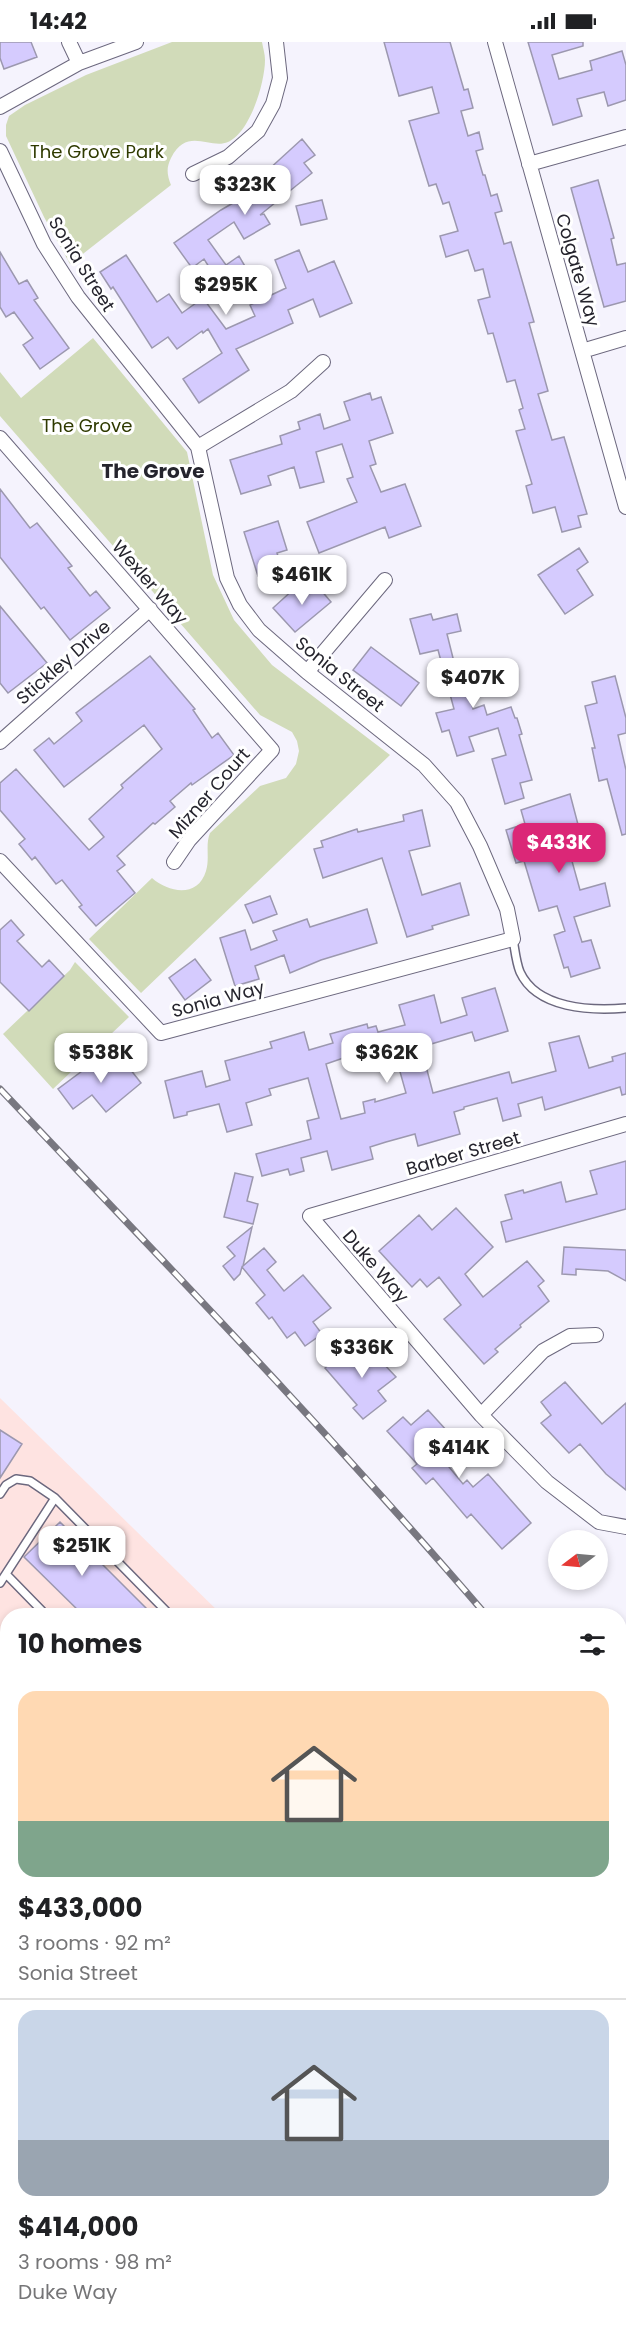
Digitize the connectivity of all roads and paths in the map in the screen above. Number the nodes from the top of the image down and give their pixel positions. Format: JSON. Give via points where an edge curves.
{"nodes":[{"id":1,"x":69,"y":42,"type":"edge"},
{"id":2,"x":136,"y":42,"type":"edge"},
{"id":3,"x":276,"y":42,"type":"edge"},
{"id":4,"x":495,"y":42,"type":"edge"},
{"id":5,"x":80,"y":63,"type":"junction"},
{"id":6,"x":0,"y":107,"type":"edge"},
{"id":7,"x":626,"y":137,"type":"edge"},
{"id":8,"x":0,"y":151,"type":"edge"},
{"id":9,"x":529,"y":164,"type":"junction"},
{"id":10,"x":193,"y":174,"type":"dead end"},
{"id":11,"x":626,"y":338,"type":"edge"},
{"id":12,"x":582,"y":351,"type":"junction"},
{"id":13,"x":323,"y":362,"type":"dead end"},
{"id":14,"x":0,"y":438,"type":"edge"},
{"id":15,"x":198,"y":447,"type":"junction"},
{"id":16,"x":626,"y":507,"type":"edge"},
{"id":17,"x":385,"y":580,"type":"dead end"},
{"id":18,"x":150,"y":609,"type":"junction"},
{"id":19,"x":307,"y":672,"type":"junction"},
{"id":20,"x":3,"y":733,"type":"edge"},
{"id":21,"x":272,"y":750,"type":"joint"},
{"id":22,"x":0,"y":861,"type":"edge"},
{"id":23,"x":174,"y":862,"type":"dead end"},
{"id":24,"x":513,"y":939,"type":"junction"},
{"id":25,"x":626,"y":1008,"type":"edge"},
{"id":26,"x":626,"y":1124,"type":"edge"},
{"id":27,"x":310,"y":1216,"type":"joint"},
{"id":28,"x":596,"y":1335,"type":"dead end"},
{"id":29,"x":481,"y":1415,"type":"junction"},
{"id":30,"x":0,"y":1494,"type":"edge"},
{"id":31,"x":55,"y":1498,"type":"junction"},
{"id":32,"x":626,"y":1527,"type":"edge"},
{"id":33,"x":6,"y":1574,"type":"junction"},
{"id":34,"x":0,"y":1582,"type":"edge"},
{"id":35,"x":39,"y":1608,"type":"edge"},
{"id":36,"x":163,"y":1608,"type":"edge"}],
"edges":[{"from":1,"to":5,"type":"street"},
{"from":2,"to":5,"type":"street"},
{"from":3,"to":10,"type":"street","via":[[280,78],[273,104],[258,131],[228,157]]},
{"from":4,"to":9,"type":"street","name":"Colgate Way"},
{"from":5,"to":6,"type":"street"},
{"from":7,"to":9,"type":"street"},
{"from":8,"to":15,"type":"street","name":"Sonia Street","via":[[44,244],[78,297]]},
{"from":9,"to":12,"type":"street","name":"Colgate Way"},
{"from":11,"to":12,"type":"street"},
{"from":12,"to":16,"type":"street","name":"Colgate Way"},
{"from":13,"to":15,"type":"street","via":[[291,391]]},
{"from":14,"to":18,"type":"street","name":"Wexler Way"},
{"from":15,"to":19,"type":"street","name":"Sonia Street","via":[[227,578],[240,605],[259,630]]},
{"from":17,"to":19,"type":"street"},
{"from":18,"to":20,"type":"street","name":"Stickley Drive"},
{"from":18,"to":21,"type":"street","name":"Wexler Way"},
{"from":19,"to":24,"type":"street","name":"Sonia Street","via":[[424,765],[457,802],[507,909]]},
{"from":21,"to":23,"type":"street","name":"Mizner Court","via":[[189,840]]},
{"from":22,"to":24,"type":"street","name":"Sonia Way","via":[[161,1033]]},
{"from":24,"to":25,"type":"lane","via":[[520,973],[546,999],[610,1010]]},
{"from":26,"to":27,"type":"street","name":"Barber Street"},
{"from":27,"to":29,"type":"street","name":"Duke Way"},
{"from":28,"to":29,"type":"street","via":[[570,1336],[543,1351]]},
{"from":29,"to":32,"type":"street","name":"Duke Way","via":[[547,1482],[599,1522]]},
{"from":30,"to":31,"type":"lane","via":[[16,1479],[30,1481]]},
{"from":31,"to":33,"type":"lane"},
{"from":31,"to":36,"type":"lane"},
{"from":33,"to":34,"type":"lane"},
{"from":33,"to":35,"type":"lane"}]}
